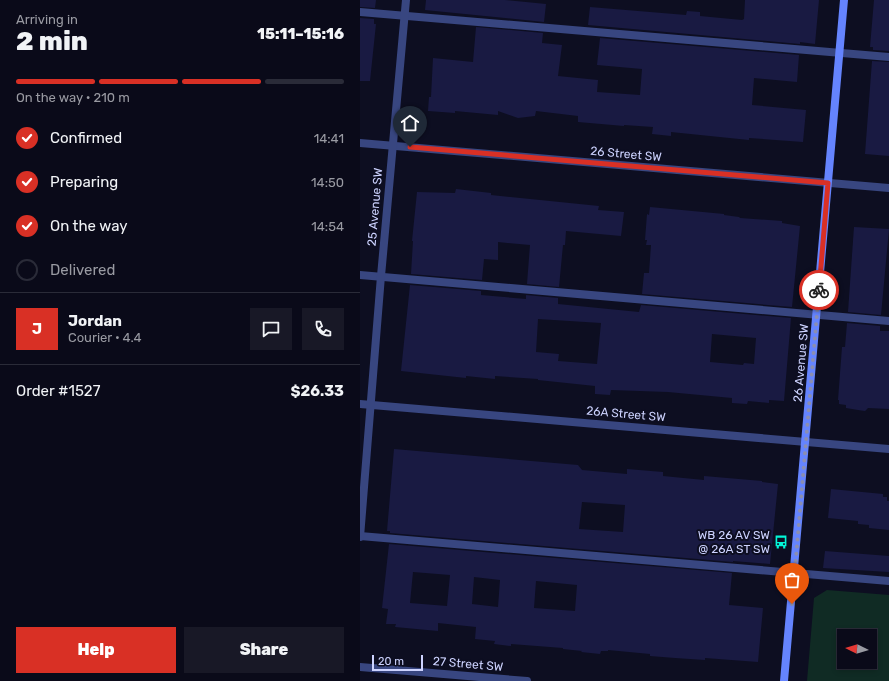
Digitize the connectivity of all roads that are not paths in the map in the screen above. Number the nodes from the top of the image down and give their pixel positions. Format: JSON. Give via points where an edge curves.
{"nodes":[{"id":1,"x":406,"y":0,"type":"edge"},
{"id":2,"x":844,"y":0,"type":"edge"},
{"id":3,"x":360,"y":12,"type":"edge"},
{"id":4,"x":405,"y":16,"type":"junction"},
{"id":5,"x":840,"y":53,"type":"junction"},
{"id":6,"x":889,"y":57,"type":"edge"},
{"id":7,"x":360,"y":143,"type":"edge"},
{"id":8,"x":392,"y":146,"type":"junction"},
{"id":9,"x":828,"y":183,"type":"junction"},
{"id":10,"x":889,"y":188,"type":"edge"},
{"id":11,"x":360,"y":275,"type":"edge"},
{"id":12,"x":381,"y":276,"type":"junction"},
{"id":13,"x":817,"y":315,"type":"junction"},
{"id":14,"x":889,"y":321,"type":"edge"},
{"id":15,"x":360,"y":404,"type":"edge"},
{"id":16,"x":371,"y":405,"type":"junction"},
{"id":17,"x":806,"y":442,"type":"junction"},
{"id":18,"x":889,"y":449,"type":"edge"},
{"id":19,"x":360,"y":536,"type":"edge"},
{"id":20,"x":794,"y":573,"type":"junction"},
{"id":21,"x":889,"y":581,"type":"edge"},
{"id":22,"x":360,"y":667,"type":"edge"},
{"id":23,"x":527,"y":681,"type":"edge"},
{"id":24,"x":784,"y":681,"type":"edge"}],
"edges":[{"from":1,"to":4,"type":"street","name":"25 Avenue SW"},
{"from":2,"to":5,"type":"street","name":"26 Avenue SW"},
{"from":3,"to":4,"type":"street"},
{"from":4,"to":5,"type":"street"},
{"from":4,"to":8,"type":"street","name":"25 Avenue SW"},
{"from":5,"to":6,"type":"street"},
{"from":5,"to":9,"type":"street","name":"26 Avenue SW"},
{"from":7,"to":8,"type":"street","name":"26 Street SW"},
{"from":8,"to":9,"type":"street","name":"26 Street SW"},
{"from":8,"to":12,"type":"street","name":"25 Avenue SW"},
{"from":9,"to":10,"type":"street","name":"26 Street SW"},
{"from":9,"to":13,"type":"street","name":"26 Avenue SW"},
{"from":11,"to":12,"type":"street"},
{"from":12,"to":13,"type":"street"},
{"from":12,"to":16,"type":"street","name":"25 Avenue SW"},
{"from":13,"to":14,"type":"street"},
{"from":13,"to":17,"type":"street","name":"26 Avenue SW"},
{"from":15,"to":16,"type":"street","name":"26A Street SW"},
{"from":16,"to":17,"type":"street","name":"26A Street SW"},
{"from":16,"to":19,"type":"street","name":"25 Avenue SW"},
{"from":17,"to":18,"type":"street","name":"26A Street SW"},
{"from":17,"to":20,"type":"street","name":"26 Avenue SW"},
{"from":19,"to":20,"type":"street"},
{"from":20,"to":21,"type":"street"},
{"from":20,"to":24,"type":"street","name":"26 Avenue SW"},
{"from":22,"to":23,"type":"street","name":"27 Street SW"}]}
